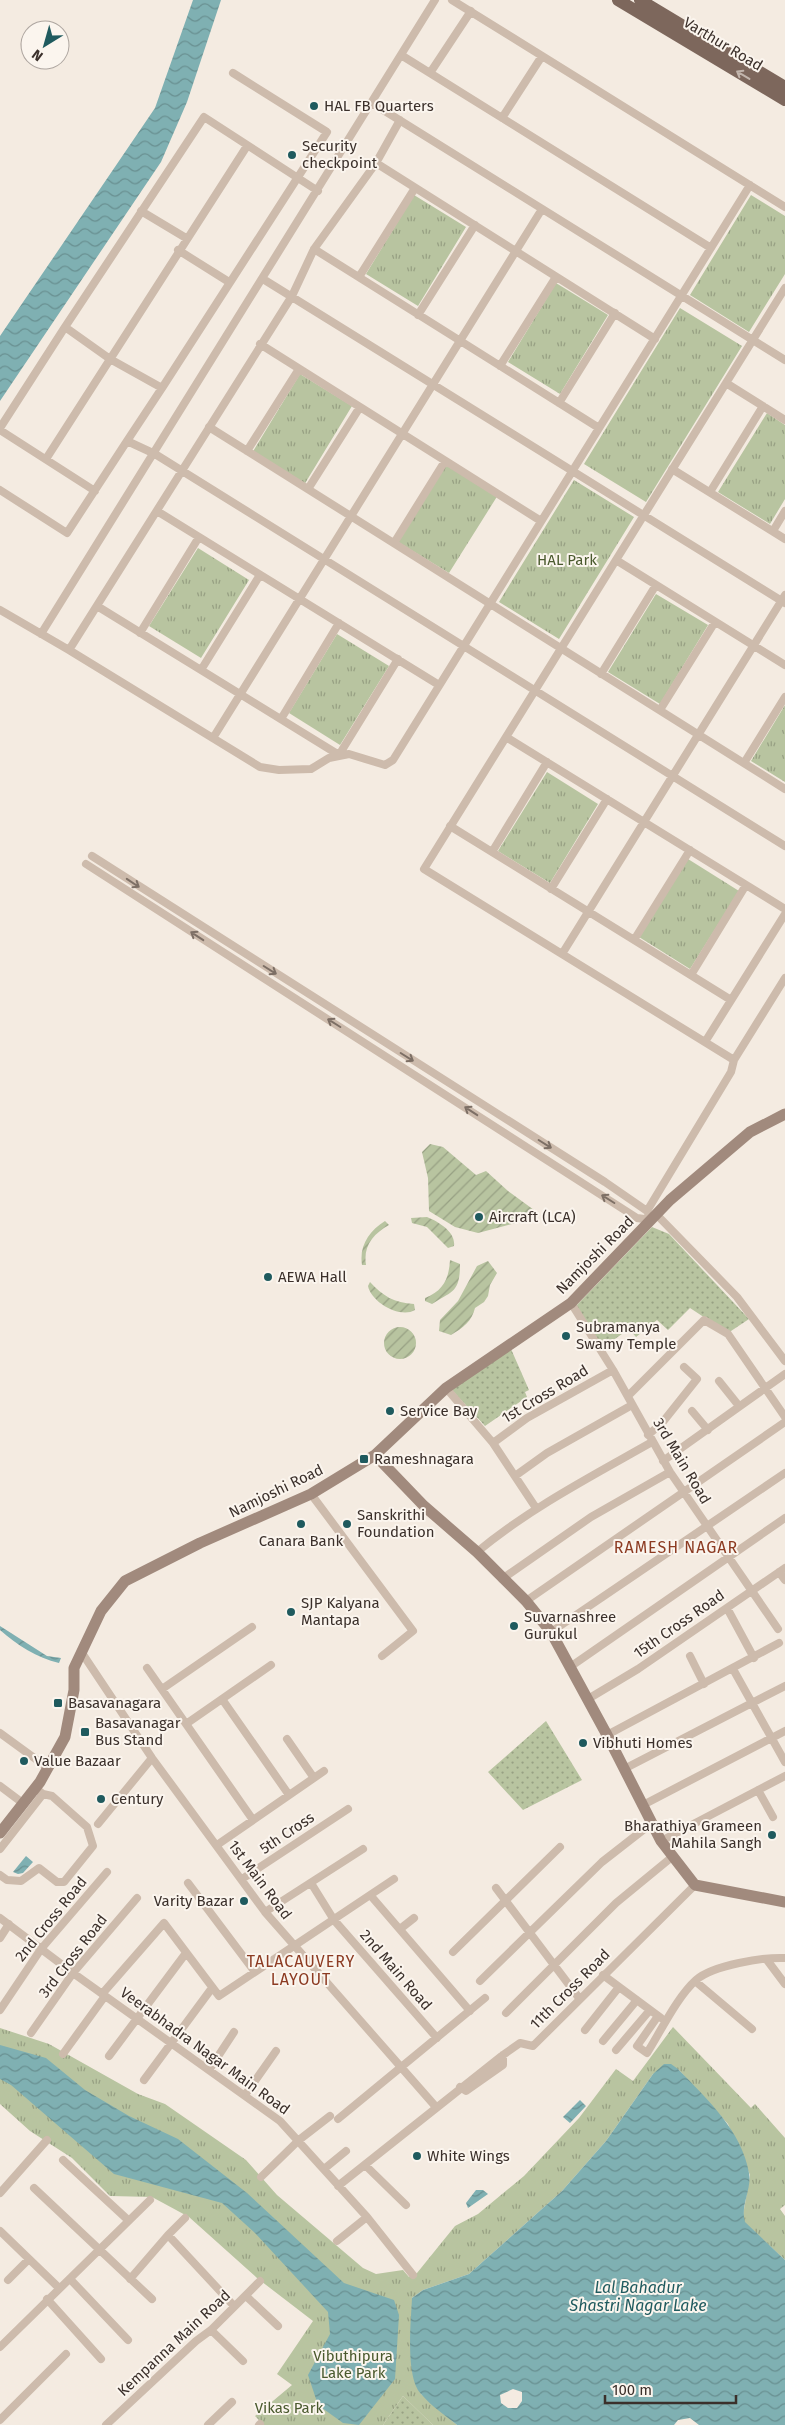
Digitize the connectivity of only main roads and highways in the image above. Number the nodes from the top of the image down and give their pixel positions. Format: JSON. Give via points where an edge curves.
{"nodes":[{"id":1,"x":618,"y":0,"type":"edge"},
{"id":2,"x":640,"y":0,"type":"edge"},
{"id":3,"x":785,"y":87,"type":"edge"},
{"id":4,"x":785,"y":100,"type":"edge"},
{"id":5,"x":785,"y":1114,"type":"edge"},
{"id":6,"x":374,"y":1455,"type":"junction"},
{"id":7,"x":0,"y":1832,"type":"edge"},
{"id":8,"x":785,"y":1902,"type":"edge"}],
"edges":[{"from":4,"to":1,"type":"main road","name":"Varthur Road","one_way":true},
{"from":2,"to":3,"type":"main road","name":"Varthur Road"},
{"from":5,"to":6,"type":"main road","name":"Namjoshi Road","via":[[750,1132],[651,1215],[571,1303],[446,1388]]},
{"from":6,"to":7,"type":"main road","name":"Namjoshi Road","via":[[312,1494],[200,1543],[125,1582],[101,1611],[74,1668],[74,1690],[65,1737],[39,1791]]},
{"from":6,"to":8,"type":"main road","via":[[424,1506],[477,1552],[526,1601],[551,1632],[661,1841],[695,1885]]}]}
